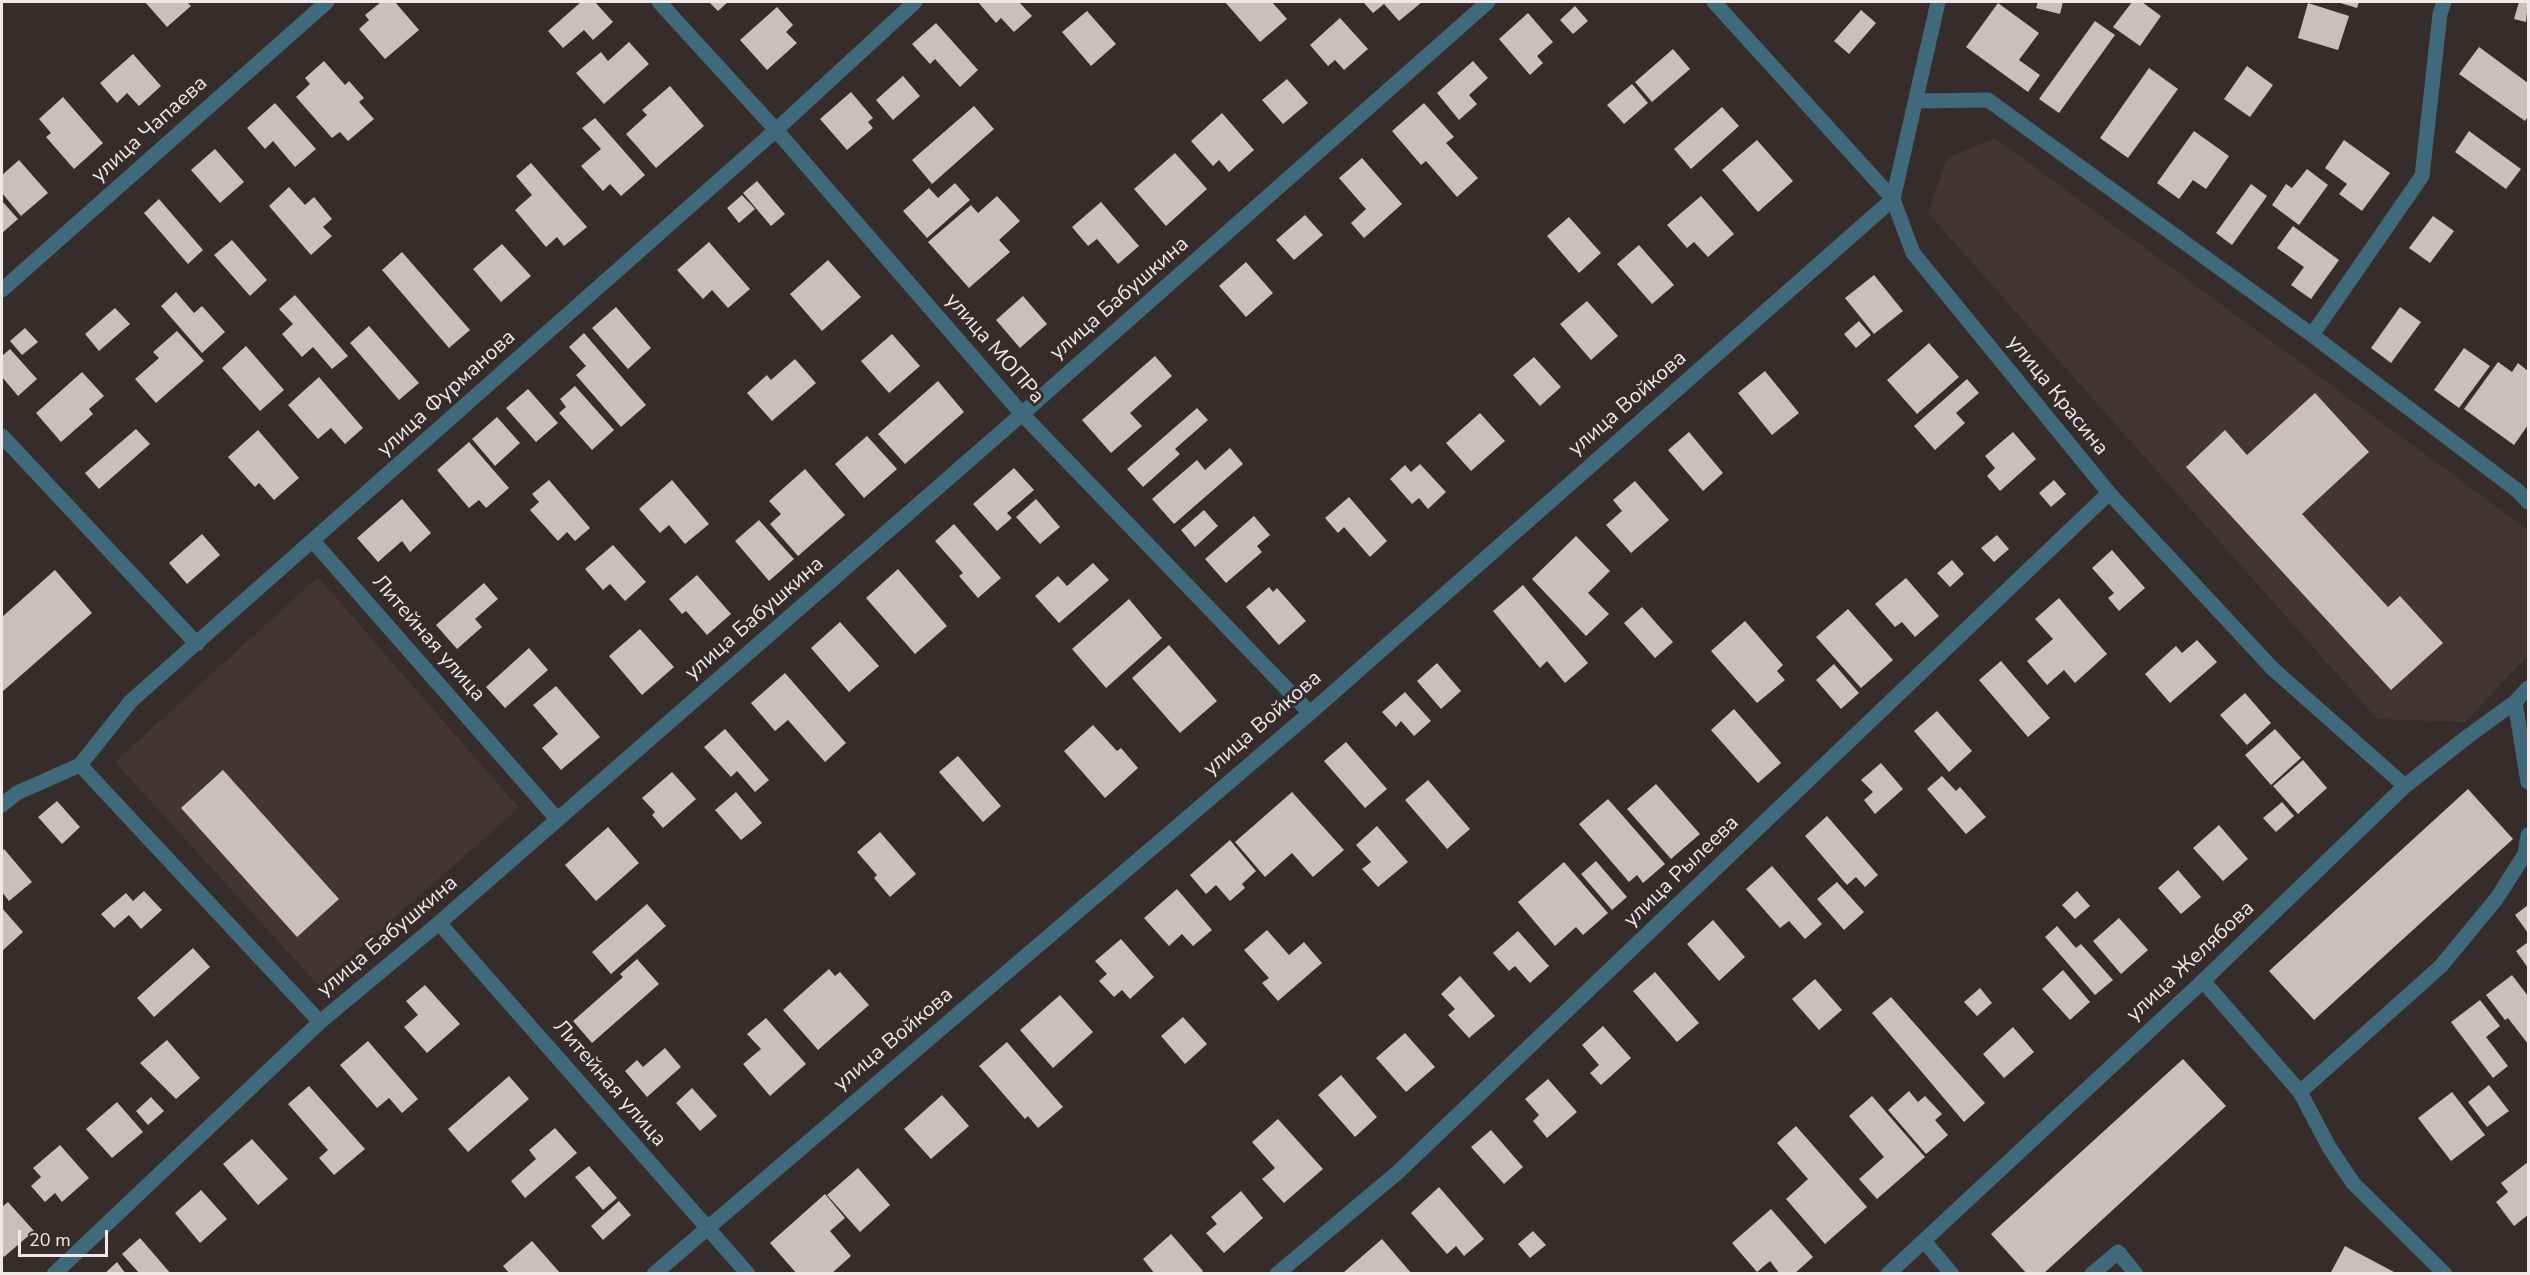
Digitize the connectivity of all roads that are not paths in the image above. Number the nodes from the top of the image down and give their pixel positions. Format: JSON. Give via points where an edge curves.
{"nodes":[{"id":1,"x":327,"y":2,"type":"edge"},
{"id":2,"x":659,"y":2,"type":"edge"},
{"id":3,"x":915,"y":2,"type":"edge"},
{"id":4,"x":1488,"y":2,"type":"edge"},
{"id":5,"x":1714,"y":2,"type":"edge"},
{"id":6,"x":1938,"y":2,"type":"edge"},
{"id":7,"x":2444,"y":2,"type":"edge"},
{"id":8,"x":1916,"y":101,"type":"junction"},
{"id":9,"x":776,"y":130,"type":"junction"},
{"id":10,"x":1893,"y":199,"type":"junction"},
{"id":11,"x":2,"y":290,"type":"edge"},
{"id":12,"x":2312,"y":335,"type":"junction"},
{"id":13,"x":1022,"y":414,"type":"junction"},
{"id":14,"x":2,"y":436,"type":"edge"},
{"id":15,"x":2109,"y":493,"type":"junction"},
{"id":16,"x":2529,"y":502,"type":"edge"},
{"id":17,"x":314,"y":541,"type":"junction"},
{"id":18,"x":197,"y":644,"type":"junction"},
{"id":19,"x":2529,"y":688,"type":"edge"},
{"id":20,"x":2515,"y":702,"type":"junction"},
{"id":21,"x":2529,"y":711,"type":"edge"},
{"id":22,"x":1310,"y":713,"type":"junction"},
{"id":23,"x":80,"y":765,"type":"junction"},
{"id":24,"x":2529,"y":782,"type":"edge"},
{"id":25,"x":2405,"y":786,"type":"junction"},
{"id":26,"x":2,"y":805,"type":"edge"},
{"id":27,"x":558,"y":819,"type":"junction"},
{"id":28,"x":2529,"y":835,"type":"edge"},
{"id":29,"x":439,"y":922,"type":"junction"},
{"id":30,"x":2203,"y":981,"type":"junction"},
{"id":31,"x":320,"y":1022,"type":"junction"},
{"id":32,"x":2300,"y":1092,"type":"junction"},
{"id":33,"x":707,"y":1226,"type":"junction"},
{"id":34,"x":1924,"y":1241,"type":"junction"},
{"id":35,"x":54,"y":1274,"type":"edge"},
{"id":36,"x":654,"y":1274,"type":"edge"},
{"id":37,"x":748,"y":1274,"type":"edge"},
{"id":38,"x":1277,"y":1274,"type":"edge"},
{"id":39,"x":1888,"y":1274,"type":"edge"},
{"id":40,"x":1952,"y":1274,"type":"edge"},
{"id":41,"x":2092,"y":1274,"type":"edge"},
{"id":42,"x":2136,"y":1274,"type":"edge"},
{"id":43,"x":2445,"y":1274,"type":"edge"}],
"edges":[{"from":1,"to":11,"type":"street","name":"улица Чапаева"},
{"from":2,"to":9,"type":"street","name":"улица МОПРа"},
{"from":3,"to":9,"type":"street","name":"улица Фурманова"},
{"from":4,"to":13,"type":"street","name":"улица Бабушкина"},
{"from":5,"to":10,"type":"street","name":"улица Красина"},
{"from":6,"to":8,"type":"street"},
{"from":7,"to":12,"type":"street","via":[[2422,176]]},
{"from":8,"to":10,"type":"street"},
{"from":8,"to":12,"type":"street","via":[[1988,100]]},
{"from":9,"to":13,"type":"street","name":"улица МОПРа"},
{"from":9,"to":17,"type":"street","name":"улица Фурманова"},
{"from":10,"to":15,"type":"street","name":"улица Красина","via":[[1913,253]]},
{"from":10,"to":22,"type":"street","name":"улица Войкова"},
{"from":12,"to":16,"type":"street"},
{"from":13,"to":22,"type":"street","name":"улица МОПРа"},
{"from":13,"to":27,"type":"street","name":"улица Бабушкина"},
{"from":14,"to":18,"type":"street"},
{"from":15,"to":25,"type":"street","name":"улица Красина","via":[[2273,669]]},
{"from":15,"to":38,"type":"street","name":"улица Рылеева","via":[[1398,1172]]},
{"from":17,"to":18,"type":"street","name":"улица Фурманова"},
{"from":17,"to":27,"type":"street","name":"Литейная улица"},
{"from":18,"to":23,"type":"street","name":"улица Фурманова","via":[[131,701]]},
{"from":19,"to":20,"type":"street","name":"улица Желябова"},
{"from":20,"to":21,"type":"street"},
{"from":20,"to":24,"type":"street"},
{"from":20,"to":25,"type":"street","name":"улица Желябова"},
{"from":22,"to":33,"type":"street","name":"улица Войкова"},
{"from":23,"to":26,"type":"street","name":"улица Фурманова","via":[[17,793]]},
{"from":23,"to":31,"type":"street"},
{"from":25,"to":30,"type":"street","name":"улица Желябова"},
{"from":27,"to":29,"type":"street","name":"улица Бабушкина"},
{"from":28,"to":32,"type":"street","via":[[2525,854],[2497,898],[2441,966]]},
{"from":29,"to":31,"type":"street","name":"улица Бабушкина"},
{"from":29,"to":33,"type":"street","name":"Литейная улица"},
{"from":30,"to":32,"type":"street"},
{"from":30,"to":34,"type":"street","name":"улица Желябова"},
{"from":31,"to":35,"type":"street","name":"улица Бабушкина"},
{"from":32,"to":43,"type":"street","via":[[2353,1183]]},
{"from":33,"to":36,"type":"street","name":"улица Войкова"},
{"from":33,"to":37,"type":"street","name":"Литейная улица"},
{"from":34,"to":39,"type":"street","name":"улица Желябова"},
{"from":34,"to":40,"type":"street"},
{"from":41,"to":42,"type":"street","via":[[2118,1252]]}]}
